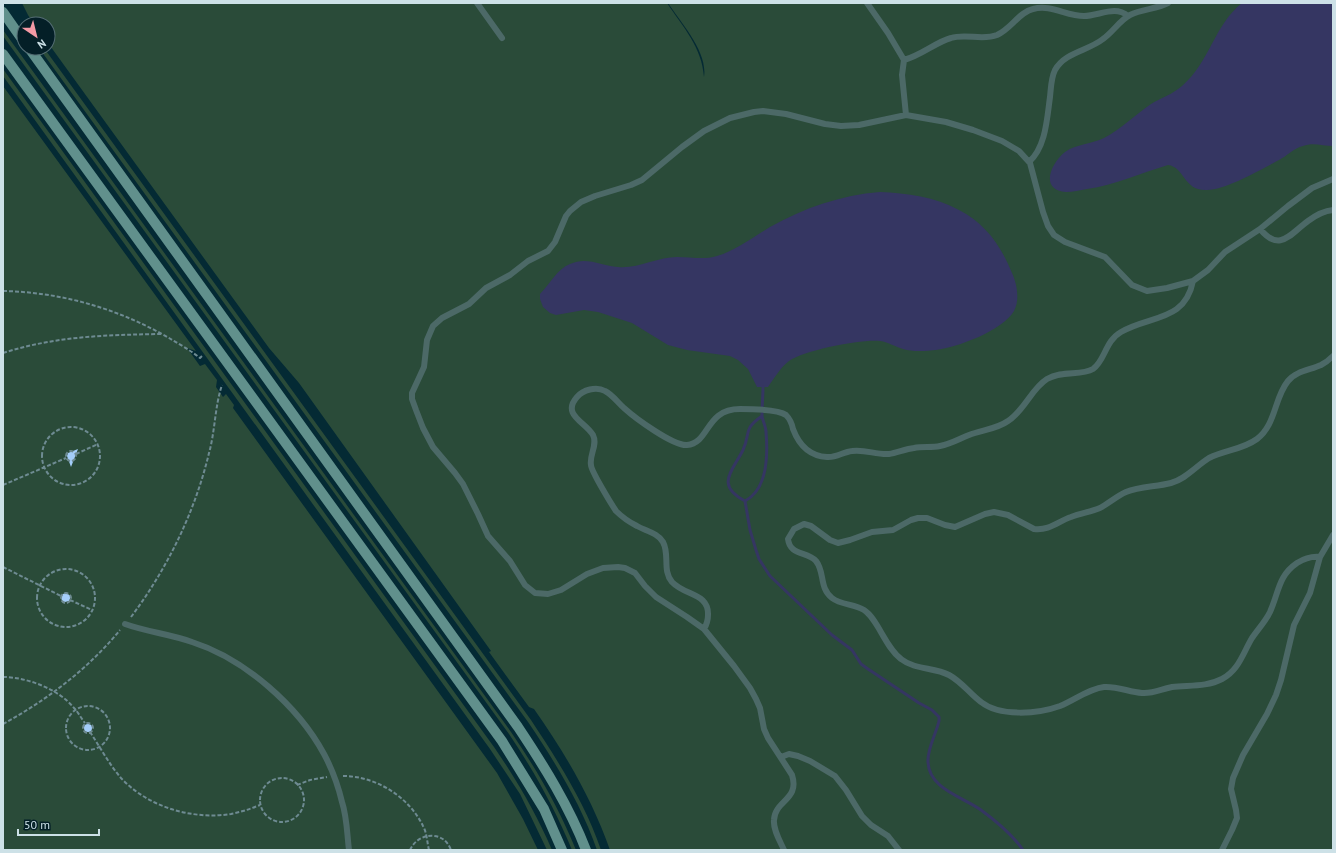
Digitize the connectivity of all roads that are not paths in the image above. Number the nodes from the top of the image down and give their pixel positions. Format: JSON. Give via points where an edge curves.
{"nodes":[{"id":1,"x":477,"y":3,"type":"edge"},
{"id":2,"x":867,"y":3,"type":"edge"},
{"id":3,"x":1168,"y":3,"type":"edge"},
{"id":4,"x":3,"y":12,"type":"edge"},
{"id":5,"x":1128,"y":16,"type":"junction"},
{"id":6,"x":16,"y":31,"type":"edge"},
{"id":7,"x":502,"y":38,"type":"dead end"},
{"id":8,"x":3,"y":54,"type":"edge"},
{"id":9,"x":35,"y":56,"type":"edge"},
{"id":10,"x":904,"y":60,"type":"junction"},
{"id":11,"x":906,"y":116,"type":"junction"},
{"id":12,"x":1029,"y":162,"type":"junction"},
{"id":13,"x":1333,"y":179,"type":"edge"},
{"id":14,"x":1333,"y":210,"type":"edge"},
{"id":15,"x":1260,"y":229,"type":"junction"},
{"id":16,"x":1193,"y":281,"type":"junction"},
{"id":17,"x":1333,"y":356,"type":"edge"},
{"id":18,"x":1333,"y":535,"type":"edge"},
{"id":19,"x":1320,"y":557,"type":"junction"},
{"id":20,"x":125,"y":624,"type":"road end"},
{"id":21,"x":704,"y":629,"type":"junction"},
{"id":22,"x":781,"y":757,"type":"junction"},
{"id":23,"x":349,"y":850,"type":"edge"},
{"id":24,"x":562,"y":850,"type":"edge"},
{"id":25,"x":586,"y":850,"type":"edge"},
{"id":26,"x":784,"y":850,"type":"edge"},
{"id":27,"x":899,"y":850,"type":"edge"},
{"id":28,"x":1222,"y":850,"type":"edge"}],
"edges":[{"from":1,"to":7,"type":"lane"},
{"from":2,"to":10,"type":"lane"},
{"from":3,"to":5,"type":"lane"},
{"from":4,"to":6,"type":"street"},
{"from":5,"to":10,"type":"lane","via":[[1114,11],[1084,16],[1045,7],[1032,9],[1022,14],[1006,30],[993,36],[951,38]]},
{"from":5,"to":12,"type":"lane","via":[[1103,39],[1071,55],[1058,66],[1051,82],[1042,142]]},
{"from":8,"to":24,"type":"street","via":[[502,741],[544,809]]},
{"from":9,"to":25,"type":"street","via":[[518,727],[563,799]]},
{"from":10,"to":11,"type":"lane","via":[[902,75]]},
{"from":11,"to":12,"type":"lane","via":[[946,122],[983,134],[1014,147]]},
{"from":11,"to":21,"type":"lane","via":[[846,126],[825,124],[775,112],[754,112],[712,126],[642,180],[595,196],[575,206],[566,216],[555,242],[548,251],[486,288],[469,304],[436,322],[429,333],[424,367],[412,393],[416,410],[433,447],[463,484],[488,536],[510,561],[528,588],[537,594],[548,594],[561,590],[594,571],[611,567],[626,568],[635,573],[656,597]]},
{"from":12,"to":16,"type":"lane","via":[[1045,219],[1057,238],[1105,257],[1132,285],[1143,290],[1158,290]]},
{"from":13,"to":15,"type":"lane","via":[[1312,188]]},
{"from":14,"to":15,"type":"lane","via":[[1316,215],[1281,241],[1269,239]]},
{"from":15,"to":16,"type":"lane","via":[[1225,252]]},
{"from":16,"to":21,"type":"lane","via":[[1190,294],[1180,308],[1117,334],[1093,368],[1049,378],[1008,421],[950,444],[935,447],[911,448],[887,454],[853,451],[822,457],[805,449],[786,416],[779,412],[737,408],[716,417],[698,440],[684,445],[673,442],[634,416],[608,392],[590,389],[581,393],[572,407],[574,416],[594,437],[591,468],[618,512],[661,540],[665,547],[666,572],[669,578],[681,589],[707,603],[708,620]]},
{"from":17,"to":19,"type":"lane","via":[[1321,365],[1290,379],[1284,387],[1267,429],[1248,444],[1215,455],[1177,481],[1129,491],[1099,508],[1050,527],[1034,529],[1008,515],[994,512],[955,527],[927,518],[918,518],[893,530],[872,532],[838,543],[804,524],[794,529],[788,539],[794,550],[818,564],[823,587],[829,596],[838,602],[861,608],[867,613],[888,645],[902,660],[918,667],[948,674],[984,704],[996,710],[1009,712],[1049,710],[1091,690],[1104,688],[1147,693],[1208,684],[1223,678],[1233,672],[1239,664],[1252,638],[1268,616],[1285,573],[1303,559]]},
{"from":18,"to":19,"type":"lane"},
{"from":19,"to":28,"type":"lane","via":[[1310,593],[1292,631],[1276,695],[1233,778],[1231,789],[1237,818]]},
{"from":20,"to":23,"type":"lane","via":[[143,631],[192,642],[222,655],[275,692],[323,752],[344,807]]},
{"from":21,"to":22,"type":"lane","via":[[750,688],[760,708],[768,738]]},
{"from":22,"to":26,"type":"lane","via":[[794,781],[790,795],[777,809],[774,819]]},
{"from":22,"to":27,"type":"lane","via":[[789,754],[798,756],[835,776],[862,816],[888,836]]}]}
